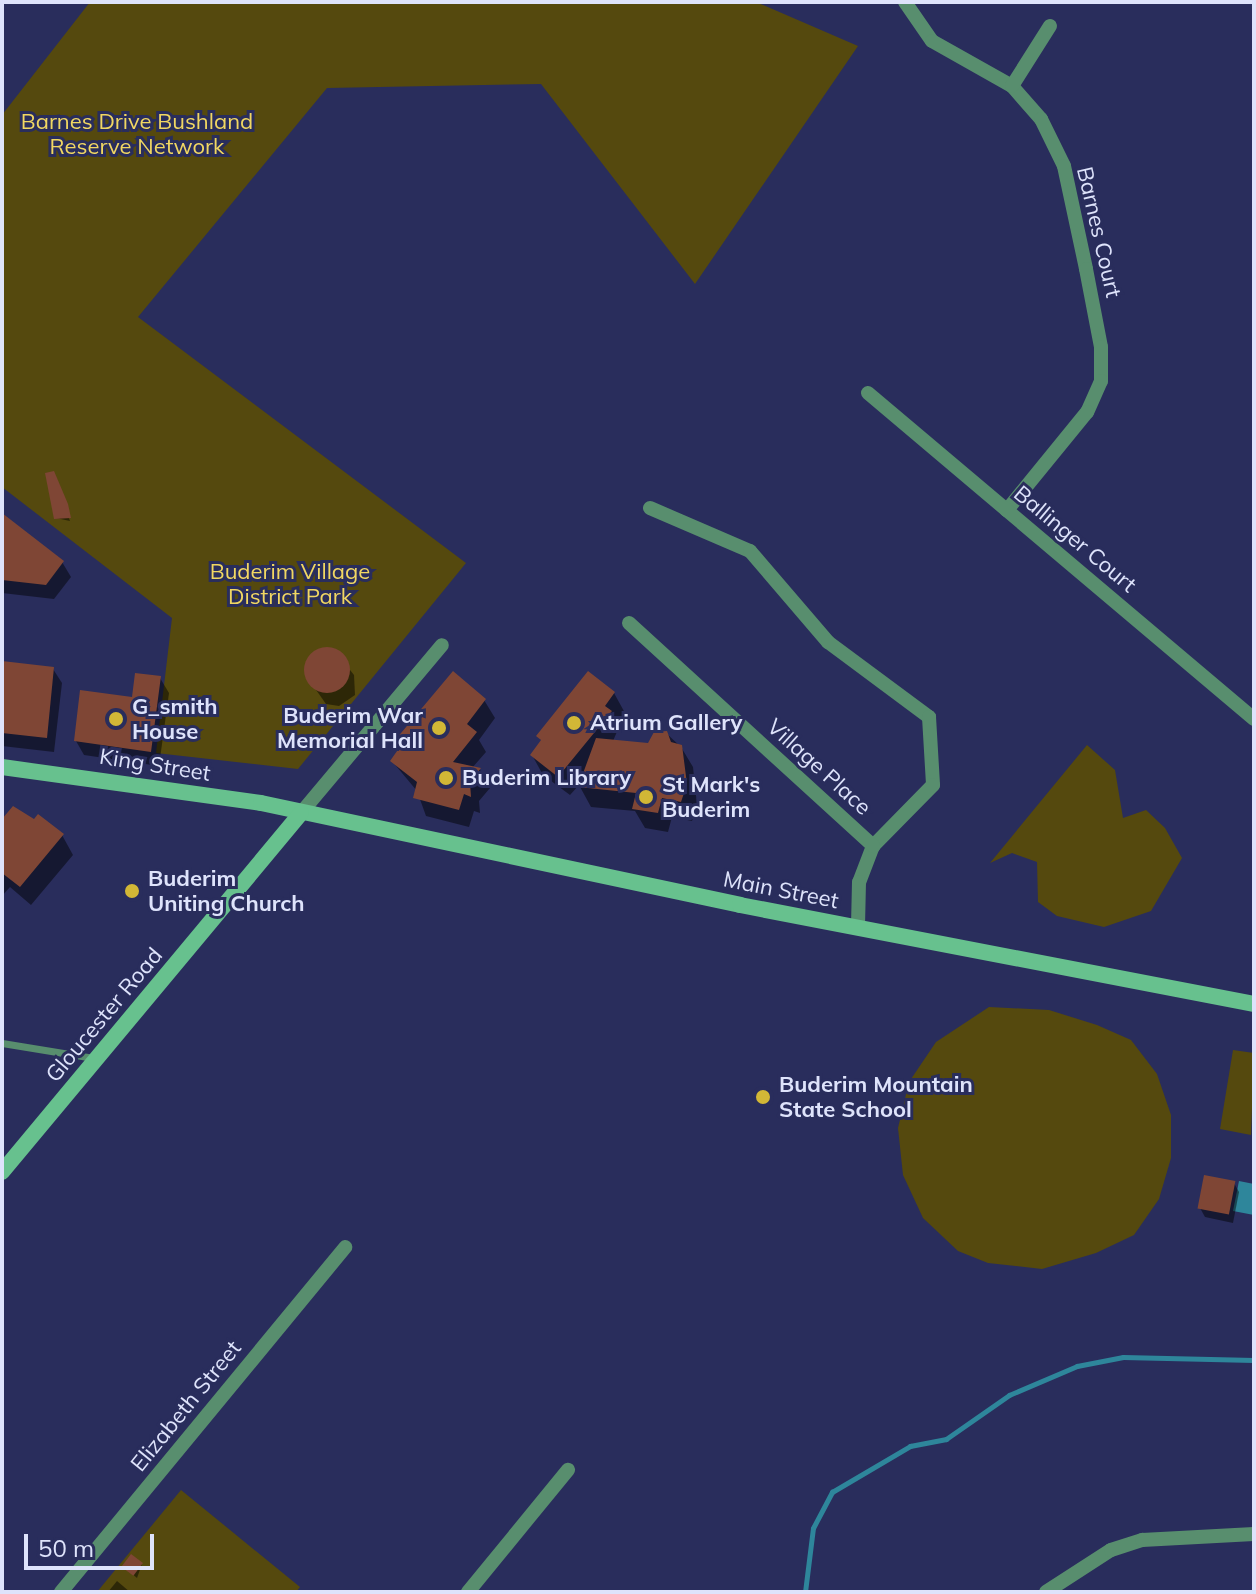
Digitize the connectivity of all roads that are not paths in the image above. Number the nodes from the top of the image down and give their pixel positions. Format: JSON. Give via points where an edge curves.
{"nodes":[{"id":1,"x":905,"y":2,"type":"edge"},
{"id":2,"x":1050,"y":26,"type":"dead end"},
{"id":3,"x":1012,"y":86,"type":"junction"},
{"id":4,"x":868,"y":393,"type":"dead end"},
{"id":5,"x":650,"y":508,"type":"dead end"},
{"id":6,"x":1007,"y":510,"type":"junction"},
{"id":7,"x":629,"y":623,"type":"dead end"},
{"id":8,"x":442,"y":645,"type":"dead end"},
{"id":9,"x":1254,"y":719,"type":"edge"},
{"id":10,"x":2,"y":767,"type":"edge"},
{"id":11,"x":301,"y":813,"type":"junction"},
{"id":12,"x":873,"y":846,"type":"junction"},
{"id":13,"x":858,"y":927,"type":"junction"},
{"id":14,"x":1254,"y":1004,"type":"edge"},
{"id":15,"x":2,"y":1043,"type":"edge"},
{"id":16,"x":96,"y":1059,"type":"junction"},
{"id":17,"x":2,"y":1172,"type":"edge"},
{"id":18,"x":345,"y":1247,"type":"dead end"},
{"id":19,"x":568,"y":1470,"type":"dead end"},
{"id":20,"x":1254,"y":1534,"type":"edge"},
{"id":21,"x":61,"y":1592,"type":"edge"},
{"id":22,"x":468,"y":1592,"type":"edge"},
{"id":23,"x":1046,"y":1592,"type":"edge"}],
"edges":[{"from":1,"to":3,"type":"street","name":"Barnes Court","via":[[932,41]]},
{"from":2,"to":3,"type":"street"},
{"from":3,"to":6,"type":"street","name":"Barnes Court","via":[[1041,119],[1064,166],[1101,347],[1101,381],[1087,412]]},
{"from":4,"to":6,"type":"street","name":"Ballinger Court"},
{"from":5,"to":12,"type":"street","via":[[750,551],[828,642],[929,717],[933,785]]},
{"from":6,"to":9,"type":"street","name":"Ballinger Court"},
{"from":7,"to":12,"type":"street","name":"Village Place"},
{"from":8,"to":11,"type":"street"},
{"from":10,"to":11,"type":"main road","name":"King Street"},
{"from":11,"to":13,"type":"main road","name":"Main Street"},
{"from":11,"to":16,"type":"main road","name":"Gloucester Road"},
{"from":12,"to":13,"type":"street","via":[[859,882]]},
{"from":13,"to":14,"type":"main road","name":"Main Street"},
{"from":15,"to":16,"type":"lane"},
{"from":16,"to":17,"type":"main road","name":"Gloucester Road"},
{"from":18,"to":21,"type":"street","name":"Elizabeth Street"},
{"from":19,"to":22,"type":"street"},
{"from":20,"to":23,"type":"street","via":[[1142,1540],[1111,1550]]}]}
